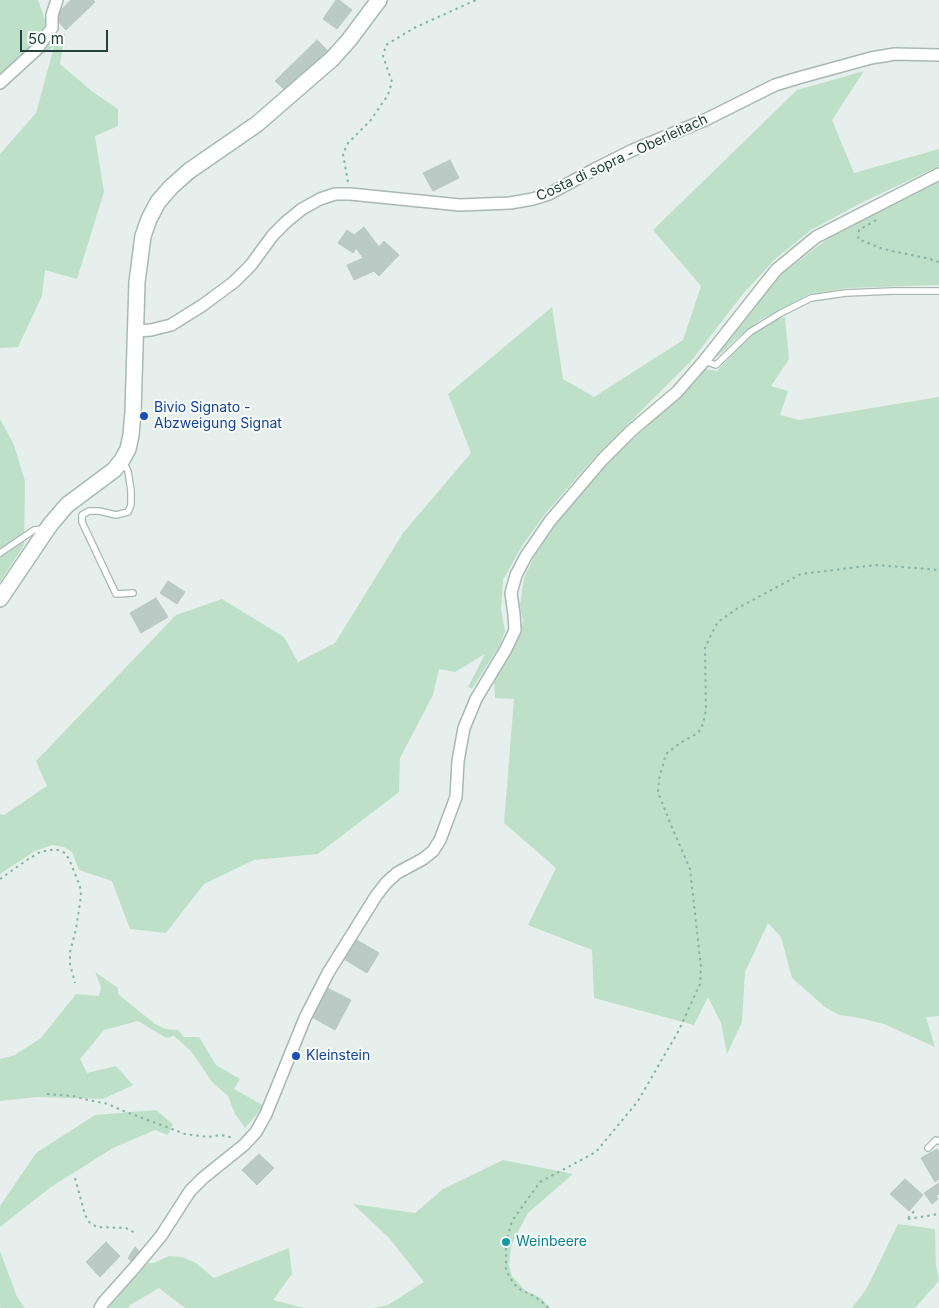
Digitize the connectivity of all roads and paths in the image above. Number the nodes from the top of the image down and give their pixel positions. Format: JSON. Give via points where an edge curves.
{"nodes":[{"id":1,"x":57,"y":0,"type":"edge"},
{"id":2,"x":379,"y":0,"type":"edge"},
{"id":3,"x":476,"y":0,"type":"edge"},
{"id":4,"x":939,"y":55,"type":"edge"},
{"id":5,"x":0,"y":83,"type":"edge"},
{"id":6,"x":939,"y":174,"type":"edge"},
{"id":7,"x":350,"y":194,"type":"junction"},
{"id":8,"x":876,"y":220,"type":"dead end"},
{"id":9,"x":939,"y":262,"type":"edge"},
{"id":10,"x":939,"y":290,"type":"edge"},
{"id":11,"x":135,"y":330,"type":"junction"},
{"id":12,"x":704,"y":361,"type":"junction"},
{"id":13,"x":122,"y":460,"type":"junction"},
{"id":14,"x":47,"y":529,"type":"junction"},
{"id":15,"x":0,"y":553,"type":"edge"},
{"id":16,"x":939,"y":570,"type":"edge"},
{"id":17,"x":133,"y":593,"type":"dead end"},
{"id":18,"x":0,"y":599,"type":"edge"},
{"id":19,"x":0,"y":879,"type":"edge"},
{"id":20,"x":74,"y":983,"type":"dead end"},
{"id":21,"x":47,"y":1094,"type":"dead end"},
{"id":22,"x":939,"y":1141,"type":"edge"},
{"id":23,"x":244,"y":1145,"type":"junction"},
{"id":24,"x":928,"y":1148,"type":"dead end"},
{"id":25,"x":75,"y":1178,"type":"dead end"},
{"id":26,"x":916,"y":1209,"type":"dead end"},
{"id":27,"x":939,"y":1214,"type":"edge"},
{"id":28,"x":135,"y":1234,"type":"dead end"},
{"id":29,"x":100,"y":1308,"type":"edge"},
{"id":30,"x":548,"y":1308,"type":"edge"}],
"edges":[{"from":1,"to":5,"type":"street","via":[[52,28],[36,50]]},
{"from":2,"to":11,"type":"main road","via":[[332,59],[257,124],[189,171],[158,202],[143,236]]},
{"from":3,"to":7,"type":"path","via":[[414,28],[386,45],[383,56],[392,82],[388,95],[343,154]]},
{"from":4,"to":7,"type":"street","name":"Costa di sopra - Oberleitach","via":[[895,54],[871,58],[775,86],[633,150],[549,194],[532,199],[460,205]]},
{"from":6,"to":12,"type":"street","via":[[816,237],[776,270]]},
{"from":7,"to":11,"type":"street","name":"Costa di sopra - Oberleitach","via":[[335,194],[302,209],[273,235],[234,282],[203,305],[171,324],[151,330]]},
{"from":8,"to":9,"type":"path","via":[[860,230],[858,239]]},
{"from":10,"to":12,"type":"lane","via":[[846,292],[811,298],[750,332],[716,365]]},
{"from":11,"to":13,"type":"main road","via":[[131,435]]},
{"from":12,"to":23,"type":"street","via":[[676,392],[602,460],[550,521],[526,556],[510,593],[515,630],[476,699],[464,728],[456,797],[440,840],[433,852],[397,874],[376,896],[328,973],[305,1018],[266,1114]]},
{"from":13,"to":14,"type":"main road","via":[[114,470],[67,505]]},
{"from":13,"to":17,"type":"lane","via":[[128,471],[131,491],[128,512],[116,515],[89,511],[82,514],[82,522],[116,594]]},
{"from":14,"to":15,"type":"lane","via":[[34,530]]},
{"from":14,"to":18,"type":"main road"},
{"from":16,"to":30,"type":"path","via":[[875,565],[801,574],[738,608],[718,622],[712,633],[705,648],[706,710],[703,724],[698,732],[666,754],[658,792],[690,869],[700,984],[679,1030],[638,1101],[596,1152],[540,1182],[512,1221],[505,1251],[506,1269],[514,1284]]},
{"from":19,"to":20,"type":"path","via":[[40,852],[58,850],[69,859],[81,896],[70,952]]},
{"from":21,"to":23,"type":"path","via":[[108,1104],[185,1134],[221,1135]]},
{"from":22,"to":24,"type":"lane"},
{"from":23,"to":29,"type":"street","via":[[190,1191],[161,1236]]},
{"from":25,"to":28,"type":"path","via":[[89,1222],[97,1227],[126,1228]]},
{"from":26,"to":27,"type":"path","via":[[908,1219]]}]}
